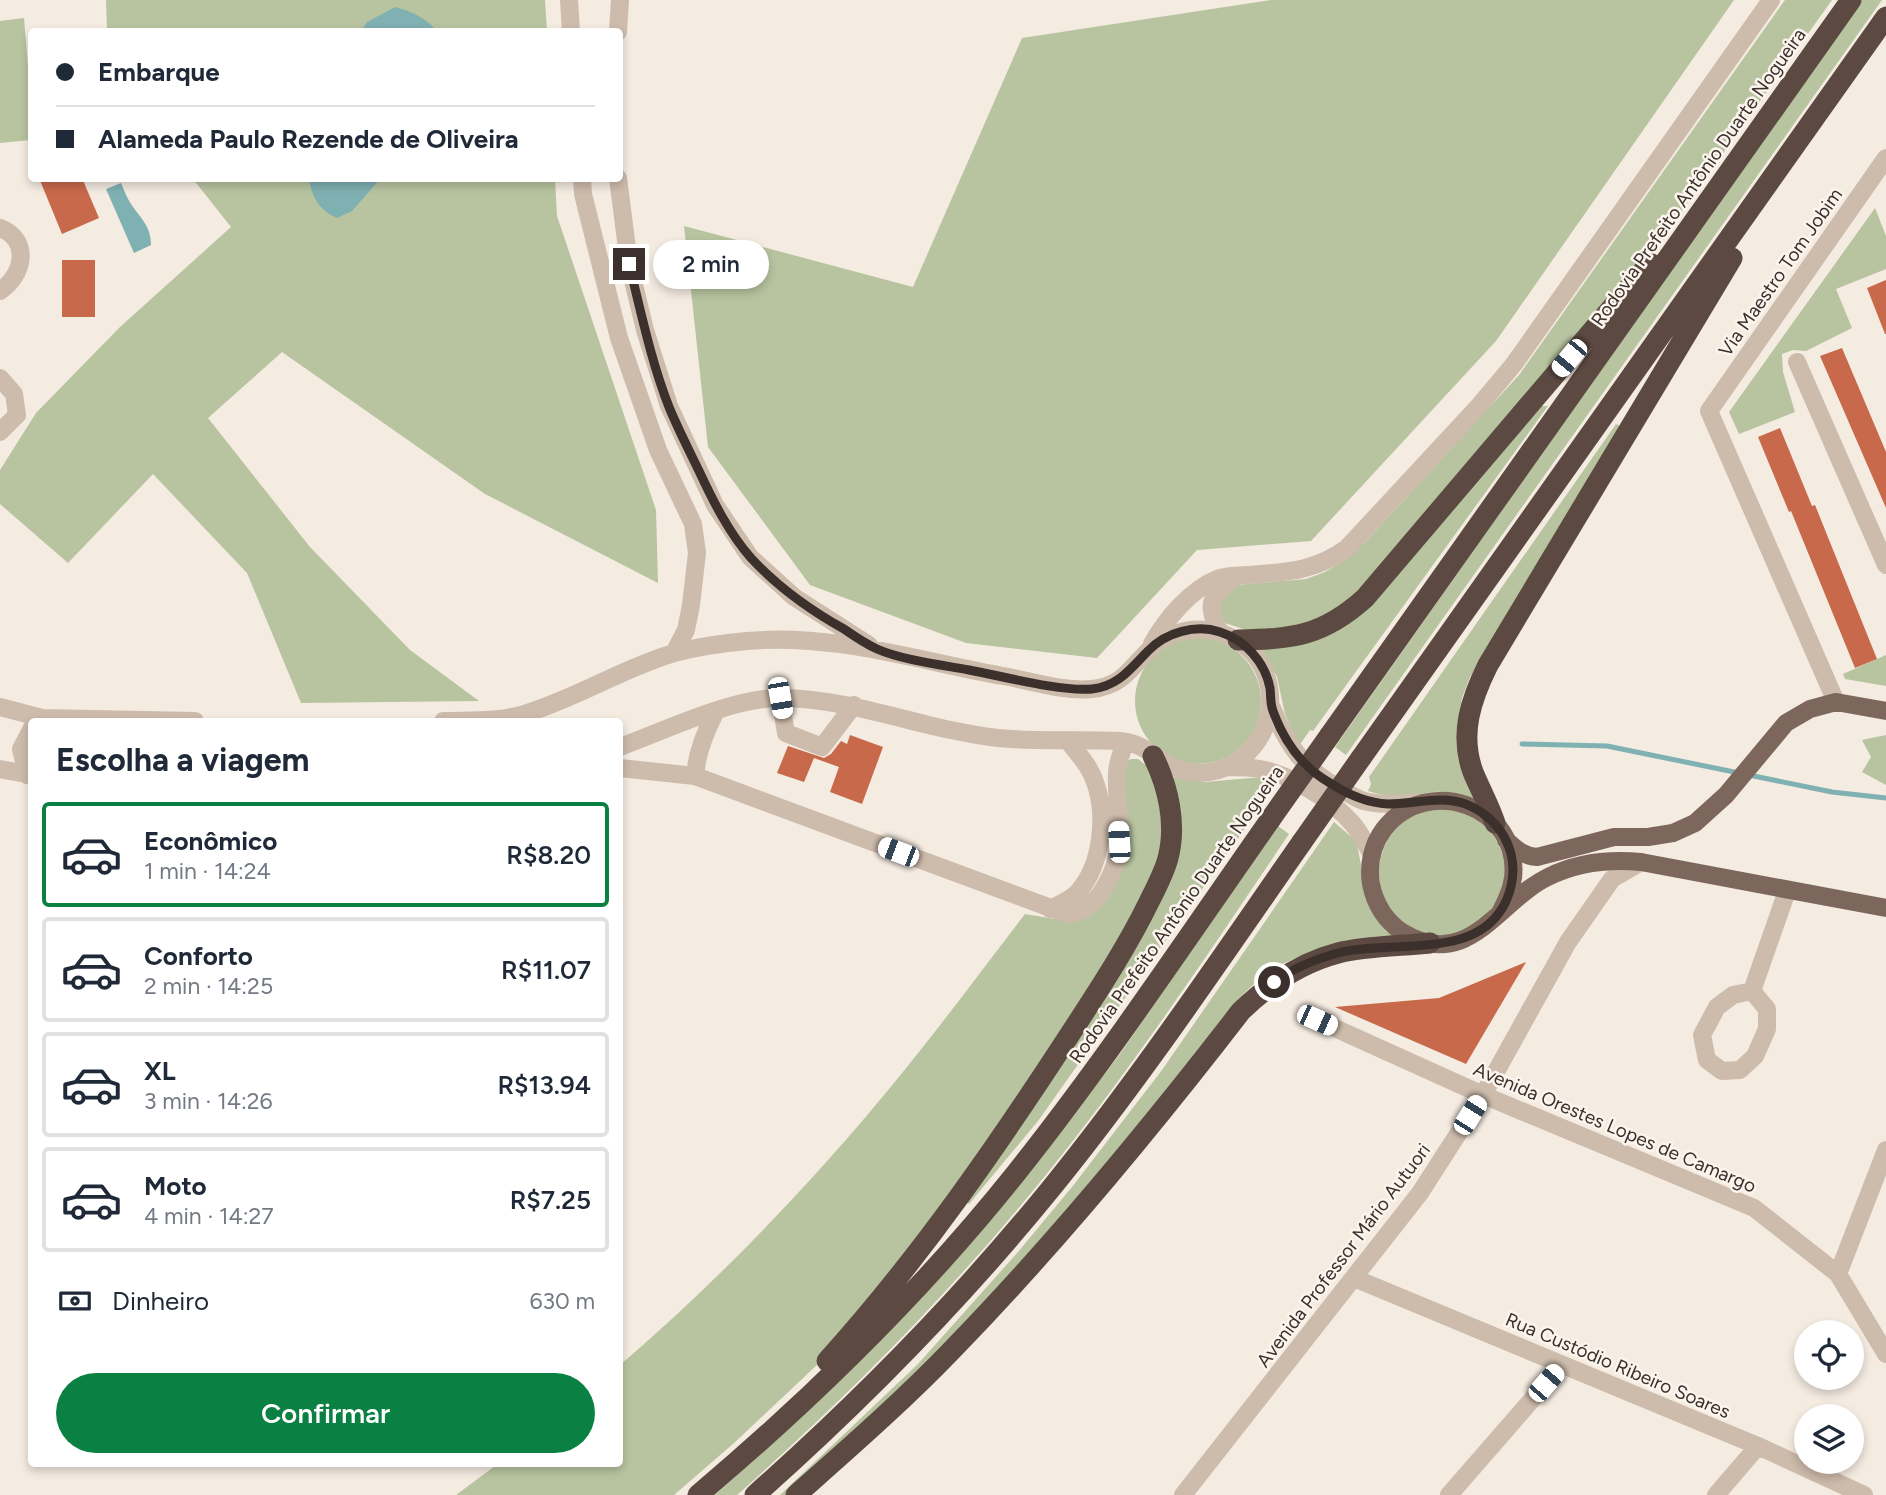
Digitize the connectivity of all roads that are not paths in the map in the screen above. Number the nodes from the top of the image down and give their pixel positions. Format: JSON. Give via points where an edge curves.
{"nodes":[{"id":1,"x":569,"y":0,"type":"edge"},
{"id":2,"x":620,"y":0,"type":"edge"},
{"id":3,"x":1772,"y":0,"type":"edge"},
{"id":4,"x":1851,"y":0,"type":"edge"},
{"id":5,"x":1886,"y":17,"type":"edge"},
{"id":6,"x":571,"y":28,"type":"edge"},
{"id":7,"x":618,"y":28,"type":"edge"},
{"id":8,"x":1792,"y":84,"type":"junction"},
{"id":9,"x":1822,"y":108,"type":"junction"},
{"id":10,"x":1886,"y":158,"type":"edge"},
{"id":11,"x":582,"y":182,"type":"edge"},
{"id":12,"x":618,"y":182,"type":"edge"},
{"id":13,"x":0,"y":228,"type":"edge"},
{"id":14,"x":0,"y":291,"type":"edge"},
{"id":15,"x":1797,"y":362,"type":"dead end"},
{"id":16,"x":0,"y":379,"type":"edge"},
{"id":17,"x":0,"y":432,"type":"edge"},
{"id":18,"x":1886,"y":565,"type":"edge"},
{"id":19,"x":1235,"y":576,"type":"junction"},
{"id":20,"x":1229,"y":636,"type":"junction"},
{"id":21,"x":878,"y":650,"type":"junction"},
{"id":22,"x":1149,"y":650,"type":"junction"},
{"id":23,"x":674,"y":653,"type":"junction"},
{"id":24,"x":780,"y":698,"type":"junction"},
{"id":25,"x":1836,"y":702,"type":"junction"},
{"id":26,"x":854,"y":705,"type":"junction"},
{"id":27,"x":1271,"y":706,"type":"junction"},
{"id":28,"x":0,"y":707,"type":"edge"},
{"id":29,"x":716,"y":711,"type":"junction"},
{"id":30,"x":1886,"y":711,"type":"edge"},
{"id":31,"x":504,"y":718,"type":"edge"},
{"id":32,"x":28,"y":719,"type":"edge"},
{"id":33,"x":28,"y":738,"type":"edge"},
{"id":34,"x":1068,"y":741,"type":"junction"},
{"id":35,"x":1125,"y":741,"type":"junction"},
{"id":36,"x":623,"y":746,"type":"edge"},
{"id":37,"x":1149,"y":753,"type":"junction"},
{"id":38,"x":1227,"y":767,"type":"junction"},
{"id":39,"x":623,"y":768,"type":"edge"},
{"id":40,"x":0,"y":769,"type":"edge"},
{"id":41,"x":28,"y":772,"type":"edge"},
{"id":42,"x":28,"y":775,"type":"edge"},
{"id":43,"x":695,"y":776,"type":"junction"},
{"id":44,"x":1424,"y":802,"type":"junction"},
{"id":45,"x":1500,"y":831,"type":"junction"},
{"id":46,"x":1372,"y":855,"type":"junction"},
{"id":47,"x":1641,"y":862,"type":"junction"},
{"id":48,"x":1787,"y":891,"type":"junction"},
{"id":49,"x":1886,"y":908,"type":"edge"},
{"id":50,"x":1050,"y":909,"type":"junction"},
{"id":51,"x":1500,"y":913,"type":"junction"},
{"id":52,"x":1430,"y":943,"type":"junction"},
{"id":53,"x":1752,"y":990,"type":"junction"},
{"id":54,"x":1317,"y":1020,"type":"dead end"},
{"id":55,"x":1483,"y":1095,"type":"junction"},
{"id":56,"x":1886,"y":1150,"type":"edge"},
{"id":57,"x":1838,"y":1274,"type":"junction"},
{"id":58,"x":1354,"y":1278,"type":"junction"},
{"id":59,"x":1886,"y":1354,"type":"edge"},
{"id":60,"x":1562,"y":1365,"type":"junction"},
{"id":61,"x":1758,"y":1446,"type":"junction"},
{"id":62,"x":727,"y":1471,"type":"junction"},
{"id":63,"x":698,"y":1495,"type":"edge"},
{"id":64,"x":755,"y":1495,"type":"edge"},
{"id":65,"x":796,"y":1495,"type":"edge"},
{"id":66,"x":1183,"y":1495,"type":"edge"},
{"id":67,"x":1449,"y":1495,"type":"edge"},
{"id":68,"x":1716,"y":1495,"type":"edge"},
{"id":69,"x":1864,"y":1495,"type":"edge"}],
"edges":[{"from":1,"to":6,"type":"street"},
{"from":2,"to":7,"type":"street"},
{"from":3,"to":19,"type":"street","via":[[1514,364],[1366,528],[1347,548],[1317,566]]},
{"from":4,"to":8,"type":"highway","name":"Rodovia Prefeito Antônio Duarte Nogueira"},
{"from":5,"to":9,"type":"highway"},
{"from":8,"to":20,"type":"highway","via":[[1658,253],[1365,598],[1317,631]]},
{"from":8,"to":62,"type":"highway","name":"Rodovia Prefeito Antônio Duarte Nogueira","bridge":true,"via":[[1016,1174],[881,1326]]},
{"from":9,"to":45,"type":"highway","via":[[1475,692],[1469,711],[1468,754]]},
{"from":9,"to":64,"type":"highway","bridge":true,"via":[[1158,1047],[1053,1186],[924,1332]]},
{"from":10,"to":25,"type":"street","name":"Via Maestro Tom Jobim","via":[[1709,411]]},
{"from":11,"to":23,"type":"street","via":[[619,338],[658,450],[693,524],[697,553],[691,605],[686,630]]},
{"from":12,"to":21,"type":"street","via":[[629,264],[645,330],[669,406],[715,505],[750,557],[794,597]]},
{"from":13,"to":14,"type":"street","via":[[16,242],[21,261],[10,285]]},
{"from":15,"to":18,"type":"street"},
{"from":16,"to":17,"type":"street","via":[[13,394],[17,415]]},
{"from":19,"to":20,"type":"street","via":[[1212,598],[1210,609]]},
{"from":19,"to":22,"type":"street","via":[[1205,585],[1185,602],[1161,628]]},
{"from":20,"to":22,"type":"street","via":[[1201,629],[1182,631]]},
{"from":20,"to":27,"type":"street","via":[[1252,652],[1264,668]]},
{"from":21,"to":22,"type":"street","via":[[1089,689],[1120,680]]},
{"from":21,"to":23,"type":"street","via":[[798,639],[745,641]]},
{"from":23,"to":31,"type":"street","via":[[523,715]]},
{"from":24,"to":26,"type":"street"},
{"from":24,"to":26,"type":"street","via":[[786,733],[822,747]]},
{"from":24,"to":29,"type":"street"},
{"from":25,"to":30,"type":"main road"},
{"from":25,"to":45,"type":"main road","via":[[1810,709],[1786,723],[1726,795],[1695,823],[1673,833],[1614,837],[1537,858],[1519,852]]},
{"from":26,"to":34,"type":"street","via":[[997,738]]},
{"from":27,"to":38,"type":"street","via":[[1258,742]]},
{"from":27,"to":44,"type":"street","via":[[1293,750],[1329,783],[1362,800]]},
{"from":28,"to":32,"type":"street"},
{"from":29,"to":36,"type":"street"},
{"from":29,"to":43,"type":"street","via":[[703,738]]},
{"from":33,"to":41,"type":"street","via":[[21,749]]},
{"from":34,"to":35,"type":"street"},
{"from":34,"to":50,"type":"street","via":[[1095,780],[1099,844],[1087,880]]},
{"from":35,"to":37,"type":"street"},
{"from":35,"to":50,"type":"street","via":[[1116,770],[1119,842],[1107,881],[1096,900],[1077,914]]},
{"from":37,"to":38,"type":"street","via":[[1188,772]]},
{"from":37,"to":62,"type":"highway","via":[[1167,793],[1168,859],[1103,985],[944,1218],[845,1341]]},
{"from":38,"to":46,"type":"street","via":[[1277,773],[1315,793],[1353,824]]},
{"from":39,"to":43,"type":"street"},
{"from":40,"to":42,"type":"street"},
{"from":43,"to":50,"type":"street"},
{"from":44,"to":45,"type":"main road","via":[[1463,803],[1480,811]]},
{"from":44,"to":46,"type":"main road","via":[[1391,821]]},
{"from":45,"to":51,"type":"main road","via":[[1512,857],[1513,877]]},
{"from":46,"to":52,"type":"main road","via":[[1373,894],[1382,912],[1395,927]]},
{"from":47,"to":48,"type":"main road"},
{"from":47,"to":51,"type":"main road","via":[[1616,859],[1560,872],[1531,887]]},
{"from":47,"to":55,"type":"street","name":"Avenida Professor Mário Autuori","via":[[1612,879],[1598,897]]},
{"from":48,"to":49,"type":"main road"},
{"from":48,"to":53,"type":"street"},
{"from":51,"to":52,"type":"main road","via":[[1469,938]]},
{"from":52,"to":65,"type":"highway","via":[[1339,952],[1286,974],[1261,991],[1059,1236],[951,1352]]},
{"from":53,"to":53,"type":"street","via":[[1733,995],[1717,1007],[1702,1035],[1707,1060],[1722,1071],[1740,1070],[1755,1056],[1767,1029],[1767,1009]]},
{"from":54,"to":55,"type":"street","name":"Avenida Orestes Lopes de Camargo"},
{"from":55,"to":57,"type":"street","name":"Avenida Orestes Lopes de Camargo","via":[[1754,1208]]},
{"from":55,"to":58,"type":"street","name":"Avenida Professor Mário Autuori","via":[[1420,1193]]},
{"from":56,"to":57,"type":"street"},
{"from":57,"to":59,"type":"street","name":"Avenida Orestes Lopes de Camargo"},
{"from":58,"to":60,"type":"street","name":"Rua Custódio Ribeiro Soares"},
{"from":58,"to":66,"type":"street","name":"Avenida Professor Mário Autuori"},
{"from":60,"to":61,"type":"street","name":"Rua Custódio Ribeiro Soares"},
{"from":60,"to":67,"type":"street"},
{"from":61,"to":68,"type":"street"},
{"from":61,"to":69,"type":"street","name":"Rua Custódio Ribeiro Soares"},
{"from":62,"to":63,"type":"highway","name":"Rodovia Prefeito Antônio Duarte Nogueira"}]}
